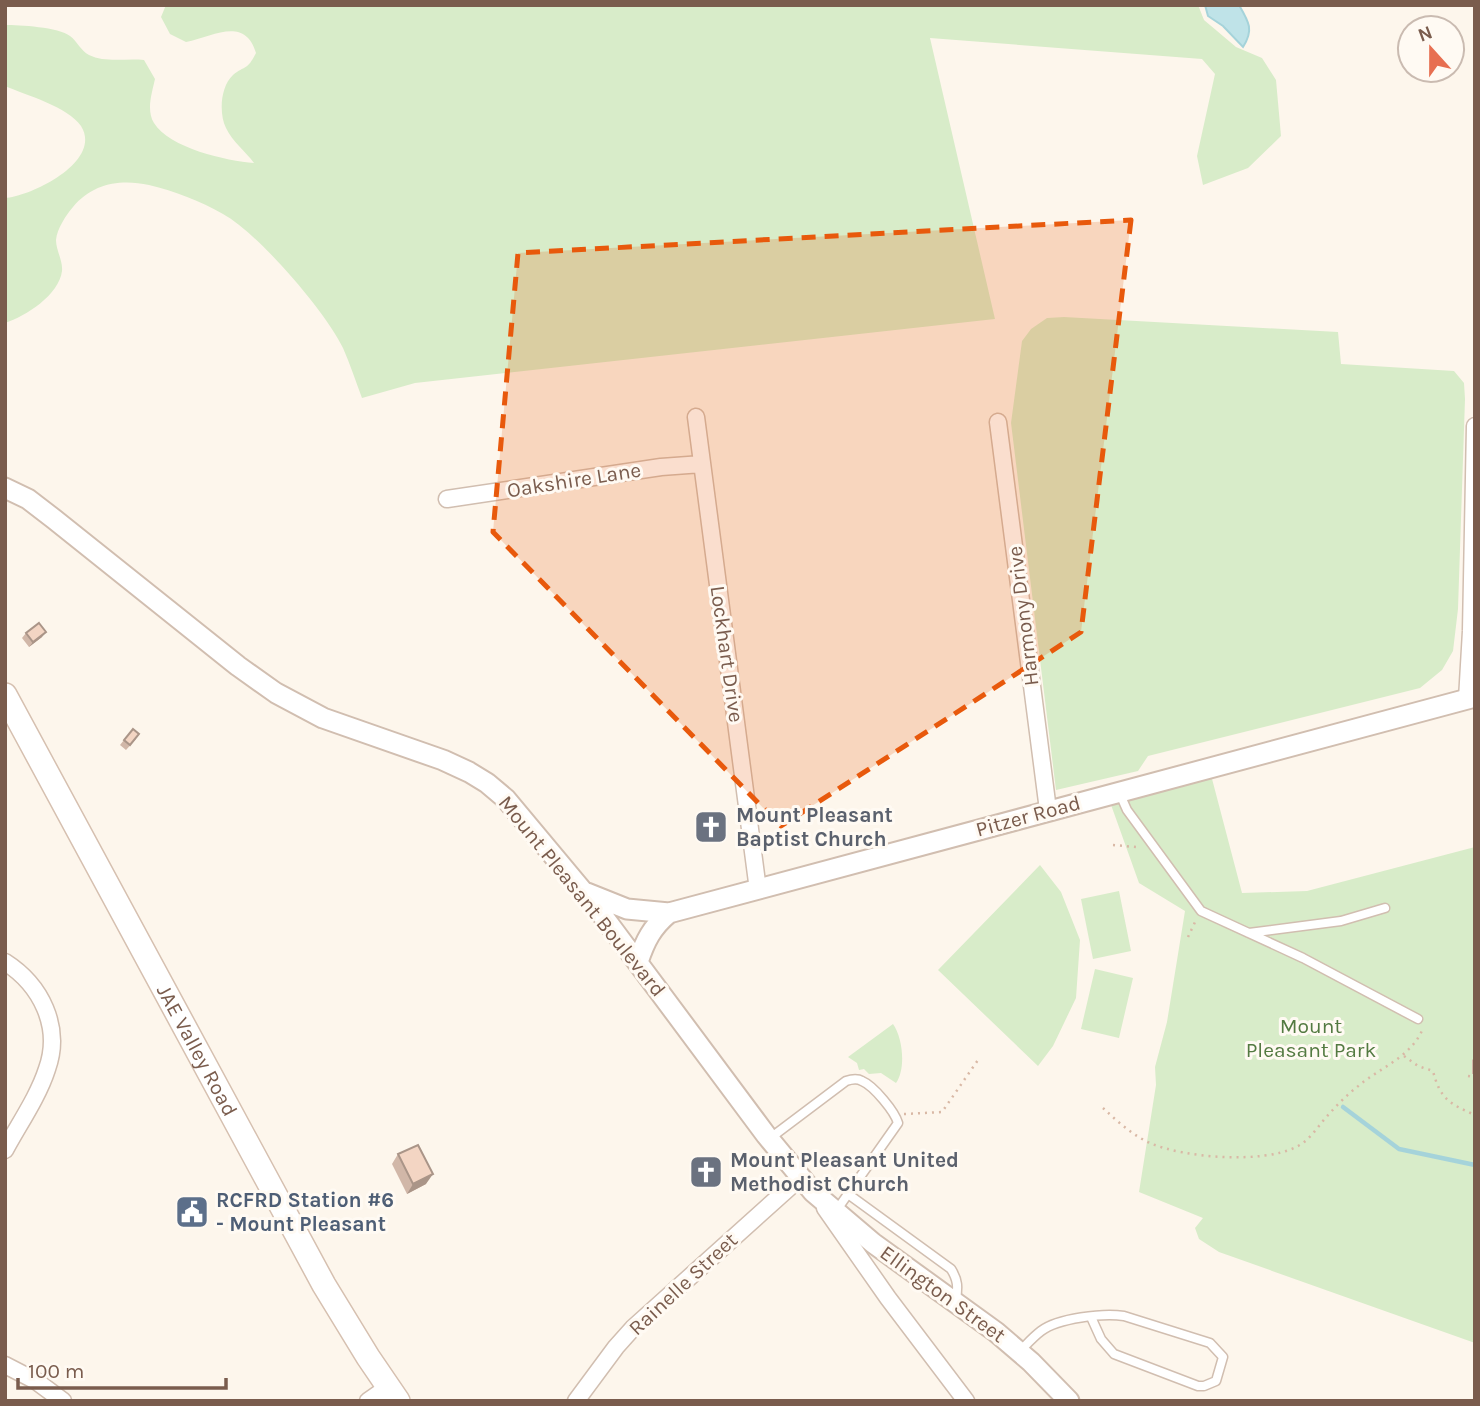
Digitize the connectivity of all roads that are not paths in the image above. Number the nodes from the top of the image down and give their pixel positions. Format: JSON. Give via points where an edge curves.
{"nodes":[{"id":1,"x":696,"y":417,"type":"dead end"},
{"id":2,"x":998,"y":422,"type":"dead end"},
{"id":3,"x":1475,"y":426,"type":"edge"},
{"id":4,"x":702,"y":464,"type":"junction"},
{"id":5,"x":5,"y":488,"type":"edge"},
{"id":6,"x":447,"y":499,"type":"dead end"},
{"id":7,"x":5,"y":695,"type":"edge"},
{"id":8,"x":1471,"y":698,"type":"edge"},
{"id":9,"x":1119,"y":792,"type":"junction"},
{"id":10,"x":1048,"y":810,"type":"junction"},
{"id":11,"x":758,"y":890,"type":"junction"},
{"id":12,"x":583,"y":892,"type":"junction"},
{"id":13,"x":1385,"y":908,"type":"dead end"},
{"id":14,"x":669,"y":913,"type":"junction"},
{"id":15,"x":1249,"y":933,"type":"junction"},
{"id":16,"x":5,"y":962,"type":"edge"},
{"id":17,"x":638,"y":962,"type":"junction"},
{"id":18,"x":1421,"y":1022,"type":"road end"},
{"id":19,"x":769,"y":1139,"type":"junction"},
{"id":20,"x":5,"y":1150,"type":"edge"},
{"id":21,"x":807,"y":1185,"type":"junction"},
{"id":22,"x":848,"y":1194,"type":"junction"},
{"id":23,"x":835,"y":1212,"type":"junction"},
{"id":24,"x":955,"y":1302,"type":"junction"},
{"id":25,"x":1091,"y":1317,"type":"junction"},
{"id":26,"x":1019,"y":1352,"type":"junction"},
{"id":27,"x":5,"y":1365,"type":"edge"},
{"id":28,"x":393,"y":1394,"type":"edge"},
{"id":29,"x":63,"y":1401,"type":"edge"},
{"id":30,"x":368,"y":1401,"type":"edge"},
{"id":31,"x":576,"y":1401,"type":"edge"},
{"id":32,"x":966,"y":1401,"type":"edge"},
{"id":33,"x":1069,"y":1401,"type":"edge"}],
"edges":[{"from":1,"to":4,"type":"street","name":"Lockhart Drive"},
{"from":2,"to":10,"type":"street","name":"Harmony Drive"},
{"from":3,"to":8,"type":"street"},
{"from":4,"to":6,"type":"street","name":"Oakshire Lane"},
{"from":4,"to":11,"type":"street","name":"Lockhart Drive"},
{"from":5,"to":12,"type":"street","name":"Mount Pleasant Boulevard","via":[[54,519],[276,693],[323,718],[443,760],[487,783],[506,799]]},
{"from":7,"to":28,"type":"main road","name":"JAE Valley Road","via":[[324,1285]]},
{"from":8,"to":9,"type":"street","name":"Pitzer Road"},
{"from":9,"to":10,"type":"street","name":"Pitzer Road"},
{"from":9,"to":15,"type":"lane","via":[[1127,810],[1201,911]]},
{"from":10,"to":11,"type":"street","name":"Pitzer Road"},
{"from":11,"to":14,"type":"street","name":"Pitzer Road"},
{"from":12,"to":14,"type":"street","name":"Pitzer Road","via":[[627,909]]},
{"from":12,"to":17,"type":"street","name":"Mount Pleasant Boulevard"},
{"from":13,"to":15,"type":"lane","via":[[1341,921]]},
{"from":14,"to":17,"type":"street","via":[[654,925]]},
{"from":15,"to":18,"type":"lane"},
{"from":16,"to":20,"type":"street","via":[[37,992],[52,1037],[43,1079]]},
{"from":17,"to":19,"type":"street","name":"Mount Pleasant Boulevard"},
{"from":19,"to":21,"type":"street","name":"Mount Pleasant Boulevard"},
{"from":19,"to":22,"type":"lane","via":[[846,1082],[861,1080],[896,1114],[898,1123]]},
{"from":21,"to":23,"type":"street","name":"Ellington Street"},
{"from":21,"to":31,"type":"street","name":"Rainelle Street","via":[[633,1328]]},
{"from":21,"to":32,"type":"street","name":"Mount Pleasant Boulevard"},
{"from":22,"to":23,"type":"lane"},
{"from":22,"to":24,"type":"lane","via":[[951,1269],[957,1277]]},
{"from":23,"to":24,"type":"street","name":"Ellington Street"},
{"from":24,"to":26,"type":"street","name":"Ellington Street"},
{"from":25,"to":25,"type":"lane","via":[[1114,1354],[1198,1386],[1216,1381],[1223,1357],[1210,1343],[1124,1316]]},
{"from":25,"to":26,"type":"lane","via":[[1055,1323]]},
{"from":26,"to":33,"type":"street","name":"Ellington Street"},
{"from":27,"to":29,"type":"street"},
{"from":28,"to":30,"type":"street"}]}
